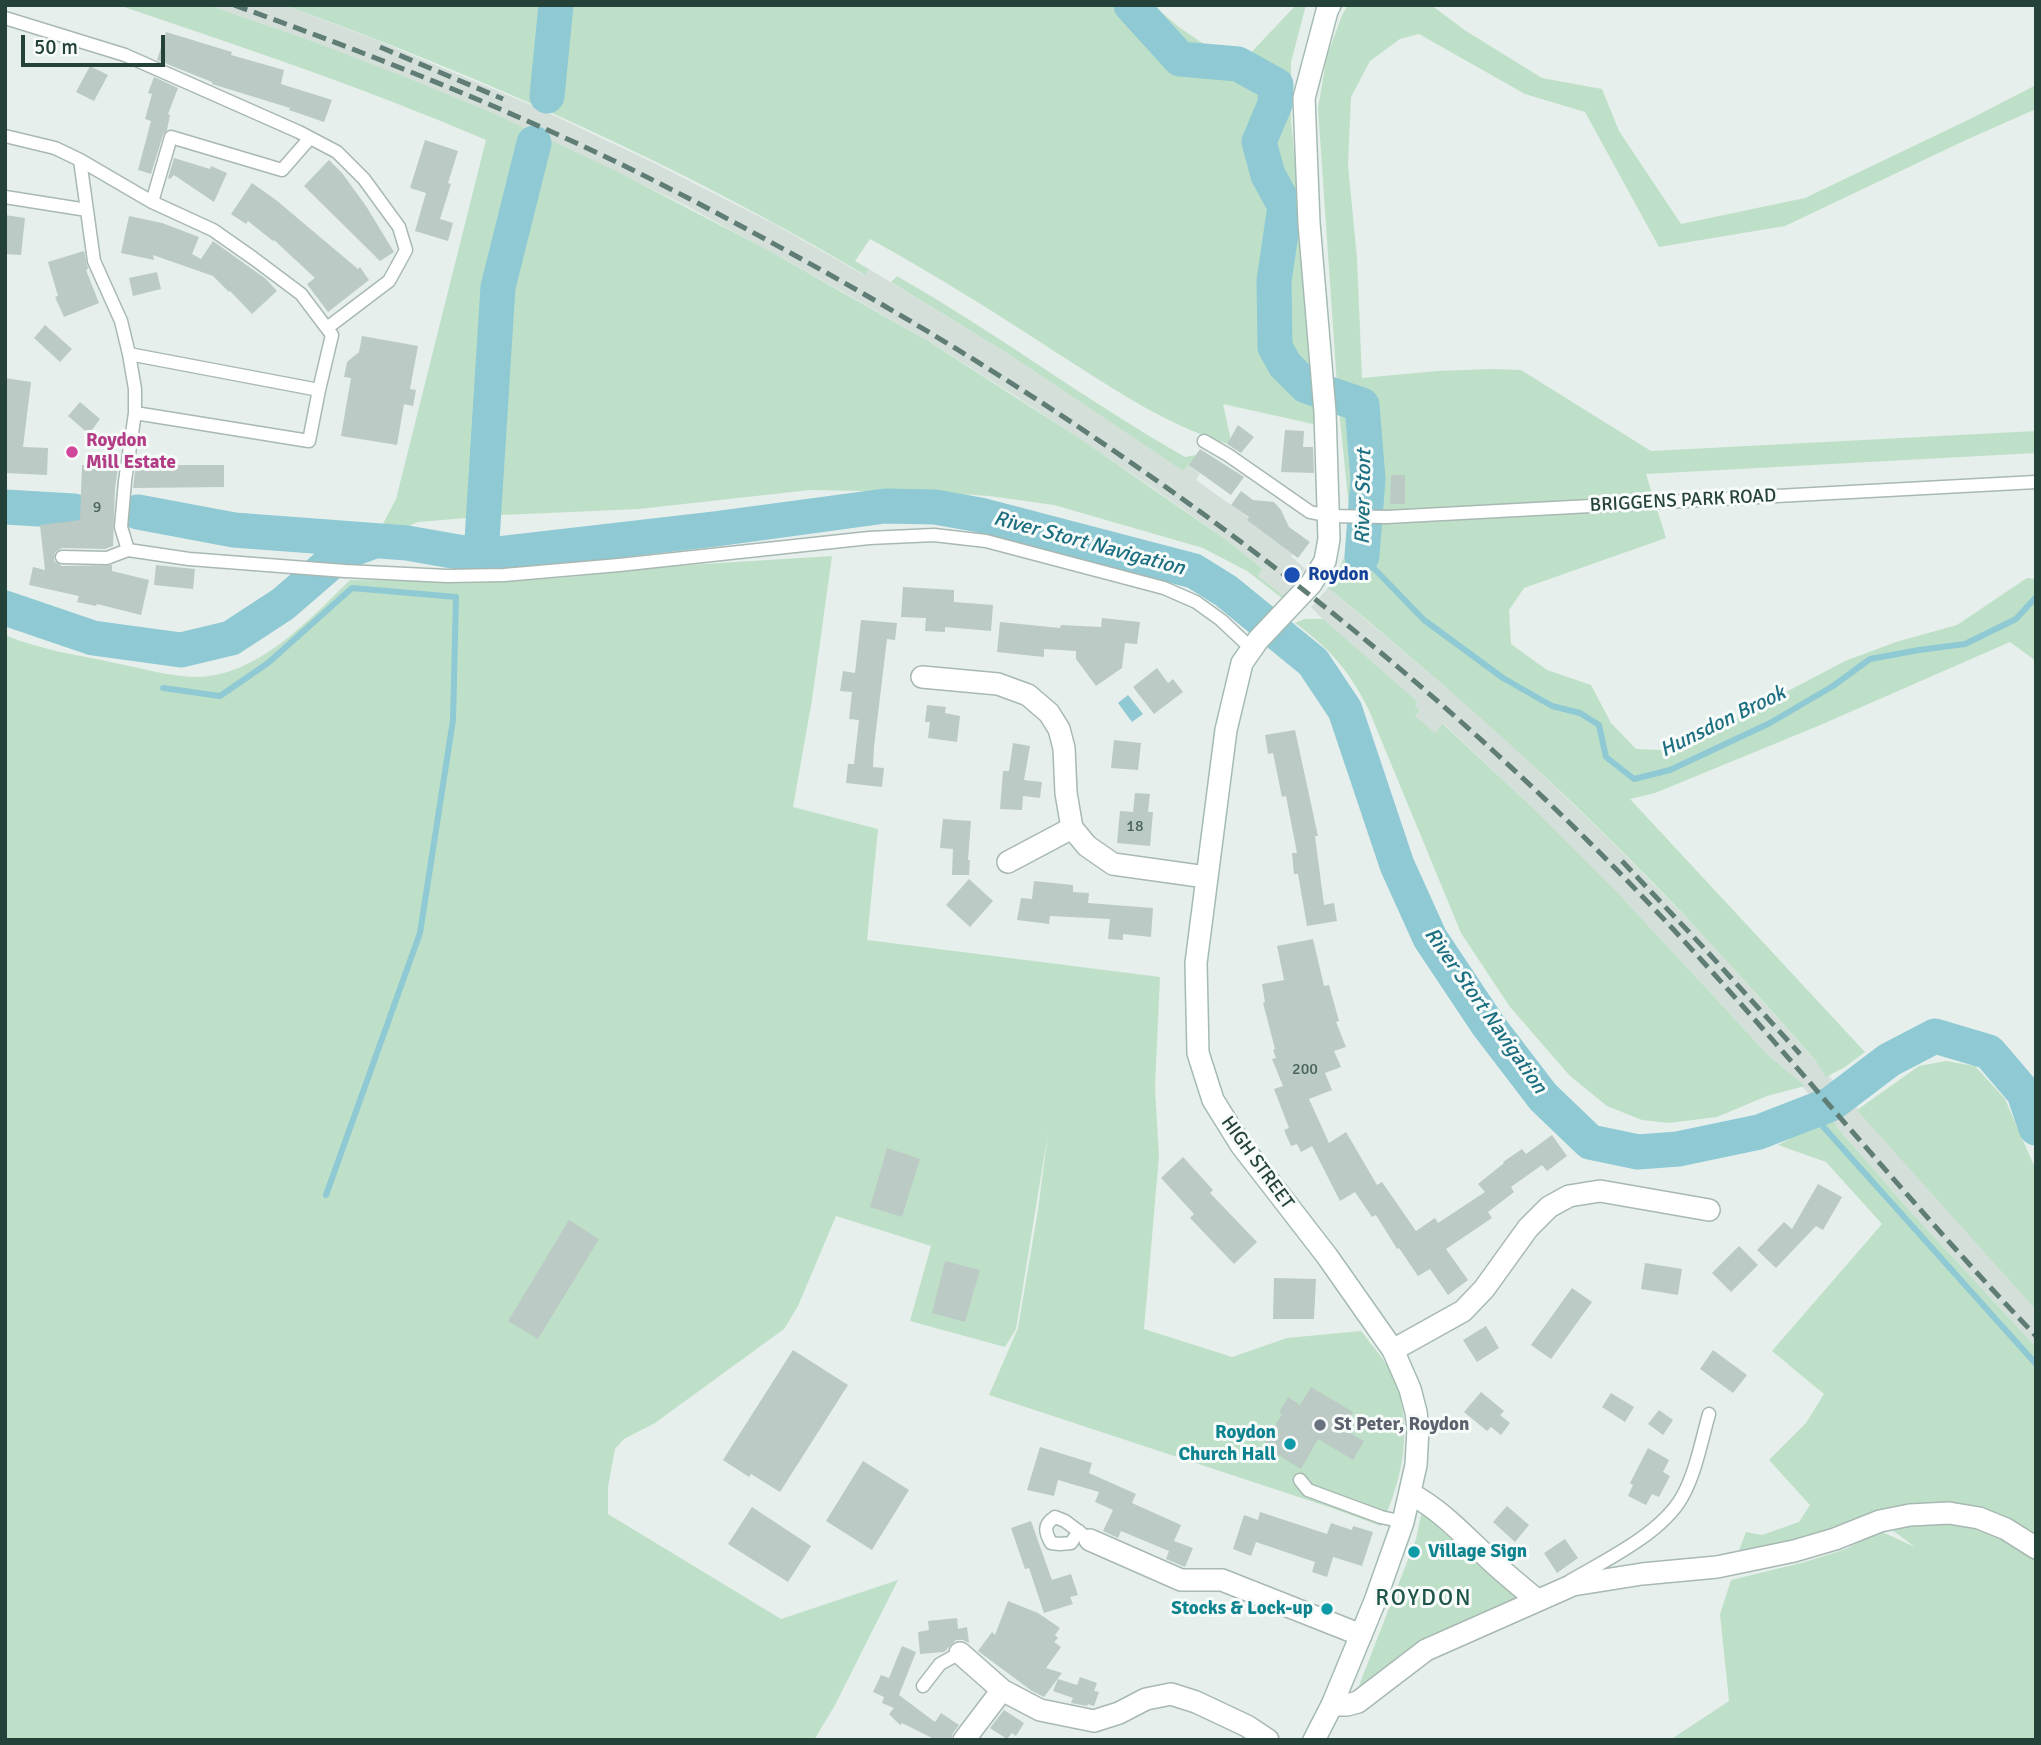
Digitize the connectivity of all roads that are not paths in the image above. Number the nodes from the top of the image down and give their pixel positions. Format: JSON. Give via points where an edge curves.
{"nodes":[{"id":1,"x":1330,"y":5,"type":"edge"},
{"id":2,"x":5,"y":18,"type":"edge"},
{"id":3,"x":5,"y":136,"type":"edge"},
{"id":4,"x":310,"y":138,"type":"junction"},
{"id":5,"x":80,"y":160,"type":"junction"},
{"id":6,"x":5,"y":197,"type":"edge"},
{"id":7,"x":152,"y":202,"type":"junction"},
{"id":8,"x":87,"y":210,"type":"junction"},
{"id":9,"x":327,"y":328,"type":"junction"},
{"id":10,"x":130,"y":354,"type":"junction"},
{"id":11,"x":319,"y":390,"type":"junction"},
{"id":12,"x":135,"y":413,"type":"junction"},
{"id":13,"x":1204,"y":441,"type":"dead end"},
{"id":14,"x":2036,"y":482,"type":"edge"},
{"id":15,"x":1329,"y":516,"type":"junction"},
{"id":16,"x":128,"y":550,"type":"junction"},
{"id":17,"x":62,"y":557,"type":"dead end"},
{"id":18,"x":1255,"y":644,"type":"junction"},
{"id":19,"x":922,"y":677,"type":"dead end"},
{"id":20,"x":1072,"y":828,"type":"junction"},
{"id":21,"x":1008,"y":862,"type":"dead end"},
{"id":22,"x":1206,"y":877,"type":"junction"},
{"id":23,"x":1709,"y":1210,"type":"dead end"},
{"id":24,"x":1393,"y":1350,"type":"junction"},
{"id":25,"x":1709,"y":1414,"type":"dead end"},
{"id":26,"x":1300,"y":1480,"type":"dead end"},
{"id":27,"x":1411,"y":1494,"type":"junction"},
{"id":28,"x":1403,"y":1522,"type":"junction"},
{"id":29,"x":1084,"y":1536,"type":"dead end"},
{"id":30,"x":2036,"y":1548,"type":"edge"},
{"id":31,"x":1537,"y":1600,"type":"junction"},
{"id":32,"x":1361,"y":1635,"type":"junction"},
{"id":33,"x":960,"y":1654,"type":"joint"},
{"id":34,"x":923,"y":1686,"type":"dead end"},
{"id":35,"x":1002,"y":1690,"type":"junction"},
{"id":36,"x":1332,"y":1705,"type":"junction"},
{"id":37,"x":964,"y":1740,"type":"edge"},
{"id":38,"x":1268,"y":1740,"type":"edge"},
{"id":39,"x":1314,"y":1740,"type":"edge"}],
"edges":[{"from":1,"to":15,"type":"street","via":[[1304,98]]},
{"from":2,"to":4,"type":"lane","via":[[125,55]]},
{"from":3,"to":5,"type":"lane","via":[[55,148]]},
{"from":4,"to":7,"type":"lane","via":[[282,170],[171,137]]},
{"from":4,"to":9,"type":"lane","via":[[337,152],[364,179],[399,227],[405,250],[389,281]]},
{"from":5,"to":7,"type":"lane"},
{"from":5,"to":8,"type":"lane"},
{"from":6,"to":8,"type":"lane"},
{"from":7,"to":9,"type":"lane","via":[[213,230],[253,258],[301,294]]},
{"from":8,"to":10,"type":"lane","via":[[94,261],[121,321]]},
{"from":9,"to":11,"type":"lane","via":[[332,335]]},
{"from":10,"to":11,"type":"lane"},
{"from":10,"to":12,"type":"lane"},
{"from":11,"to":12,"type":"lane","via":[[309,441]]},
{"from":12,"to":16,"type":"lane","via":[[121,527]]},
{"from":13,"to":15,"type":"lane","via":[[1310,512]]},
{"from":14,"to":15,"type":"lane","name":"BRIGGENS PARK ROAD"},
{"from":15,"to":18,"type":"street","via":[[1325,561],[1311,584]]},
{"from":16,"to":17,"type":"lane","via":[[107,558]]},
{"from":16,"to":18,"type":"lane","via":[[189,559],[447,576],[504,575],[869,538],[934,536],[986,541],[1164,589],[1196,602]]},
{"from":18,"to":22,"type":"street","name":"HIGH STREET","via":[[1242,663],[1232,701]]},
{"from":19,"to":20,"type":"street","via":[[998,684],[1028,695],[1049,713],[1063,748]]},
{"from":20,"to":21,"type":"street"},
{"from":20,"to":22,"type":"street","via":[[1087,846],[1113,863]]},
{"from":22,"to":24,"type":"street","name":"HIGH STREET","via":[[1195,995],[1198,1054],[1213,1100],[1241,1145]]},
{"from":23,"to":24,"type":"street","via":[[1600,1191],[1569,1196],[1549,1207],[1528,1228],[1484,1290],[1463,1311]]},
{"from":24,"to":27,"type":"street","name":"HIGH STREET","via":[[1417,1420]]},
{"from":25,"to":31,"type":"lane","via":[[1683,1495],[1669,1516]]},
{"from":26,"to":28,"type":"lane","via":[[1308,1490]]},
{"from":27,"to":28,"type":"street","name":"HIGH STREET"},
{"from":27,"to":31,"type":"street","via":[[1430,1504]]},
{"from":28,"to":32,"type":"street","name":"HIGH STREET"},
{"from":29,"to":32,"type":"street","via":[[1181,1580],[1222,1580]]},
{"from":30,"to":31,"type":"street","via":[[1979,1518],[1949,1513],[1910,1516],[1880,1521],[1794,1551],[1717,1567],[1573,1585]]},
{"from":31,"to":36,"type":"street","via":[[1426,1650],[1358,1702]]},
{"from":32,"to":36,"type":"street","name":"HIGH STREET"},
{"from":33,"to":34,"type":"lane","via":[[940,1664]]},
{"from":33,"to":35,"type":"street"},
{"from":35,"to":37,"type":"street"},
{"from":35,"to":38,"type":"street","via":[[1040,1710],[1094,1721],[1146,1699],[1171,1694],[1247,1726]]},
{"from":36,"to":39,"type":"street","name":"HIGH STREET"}]}
